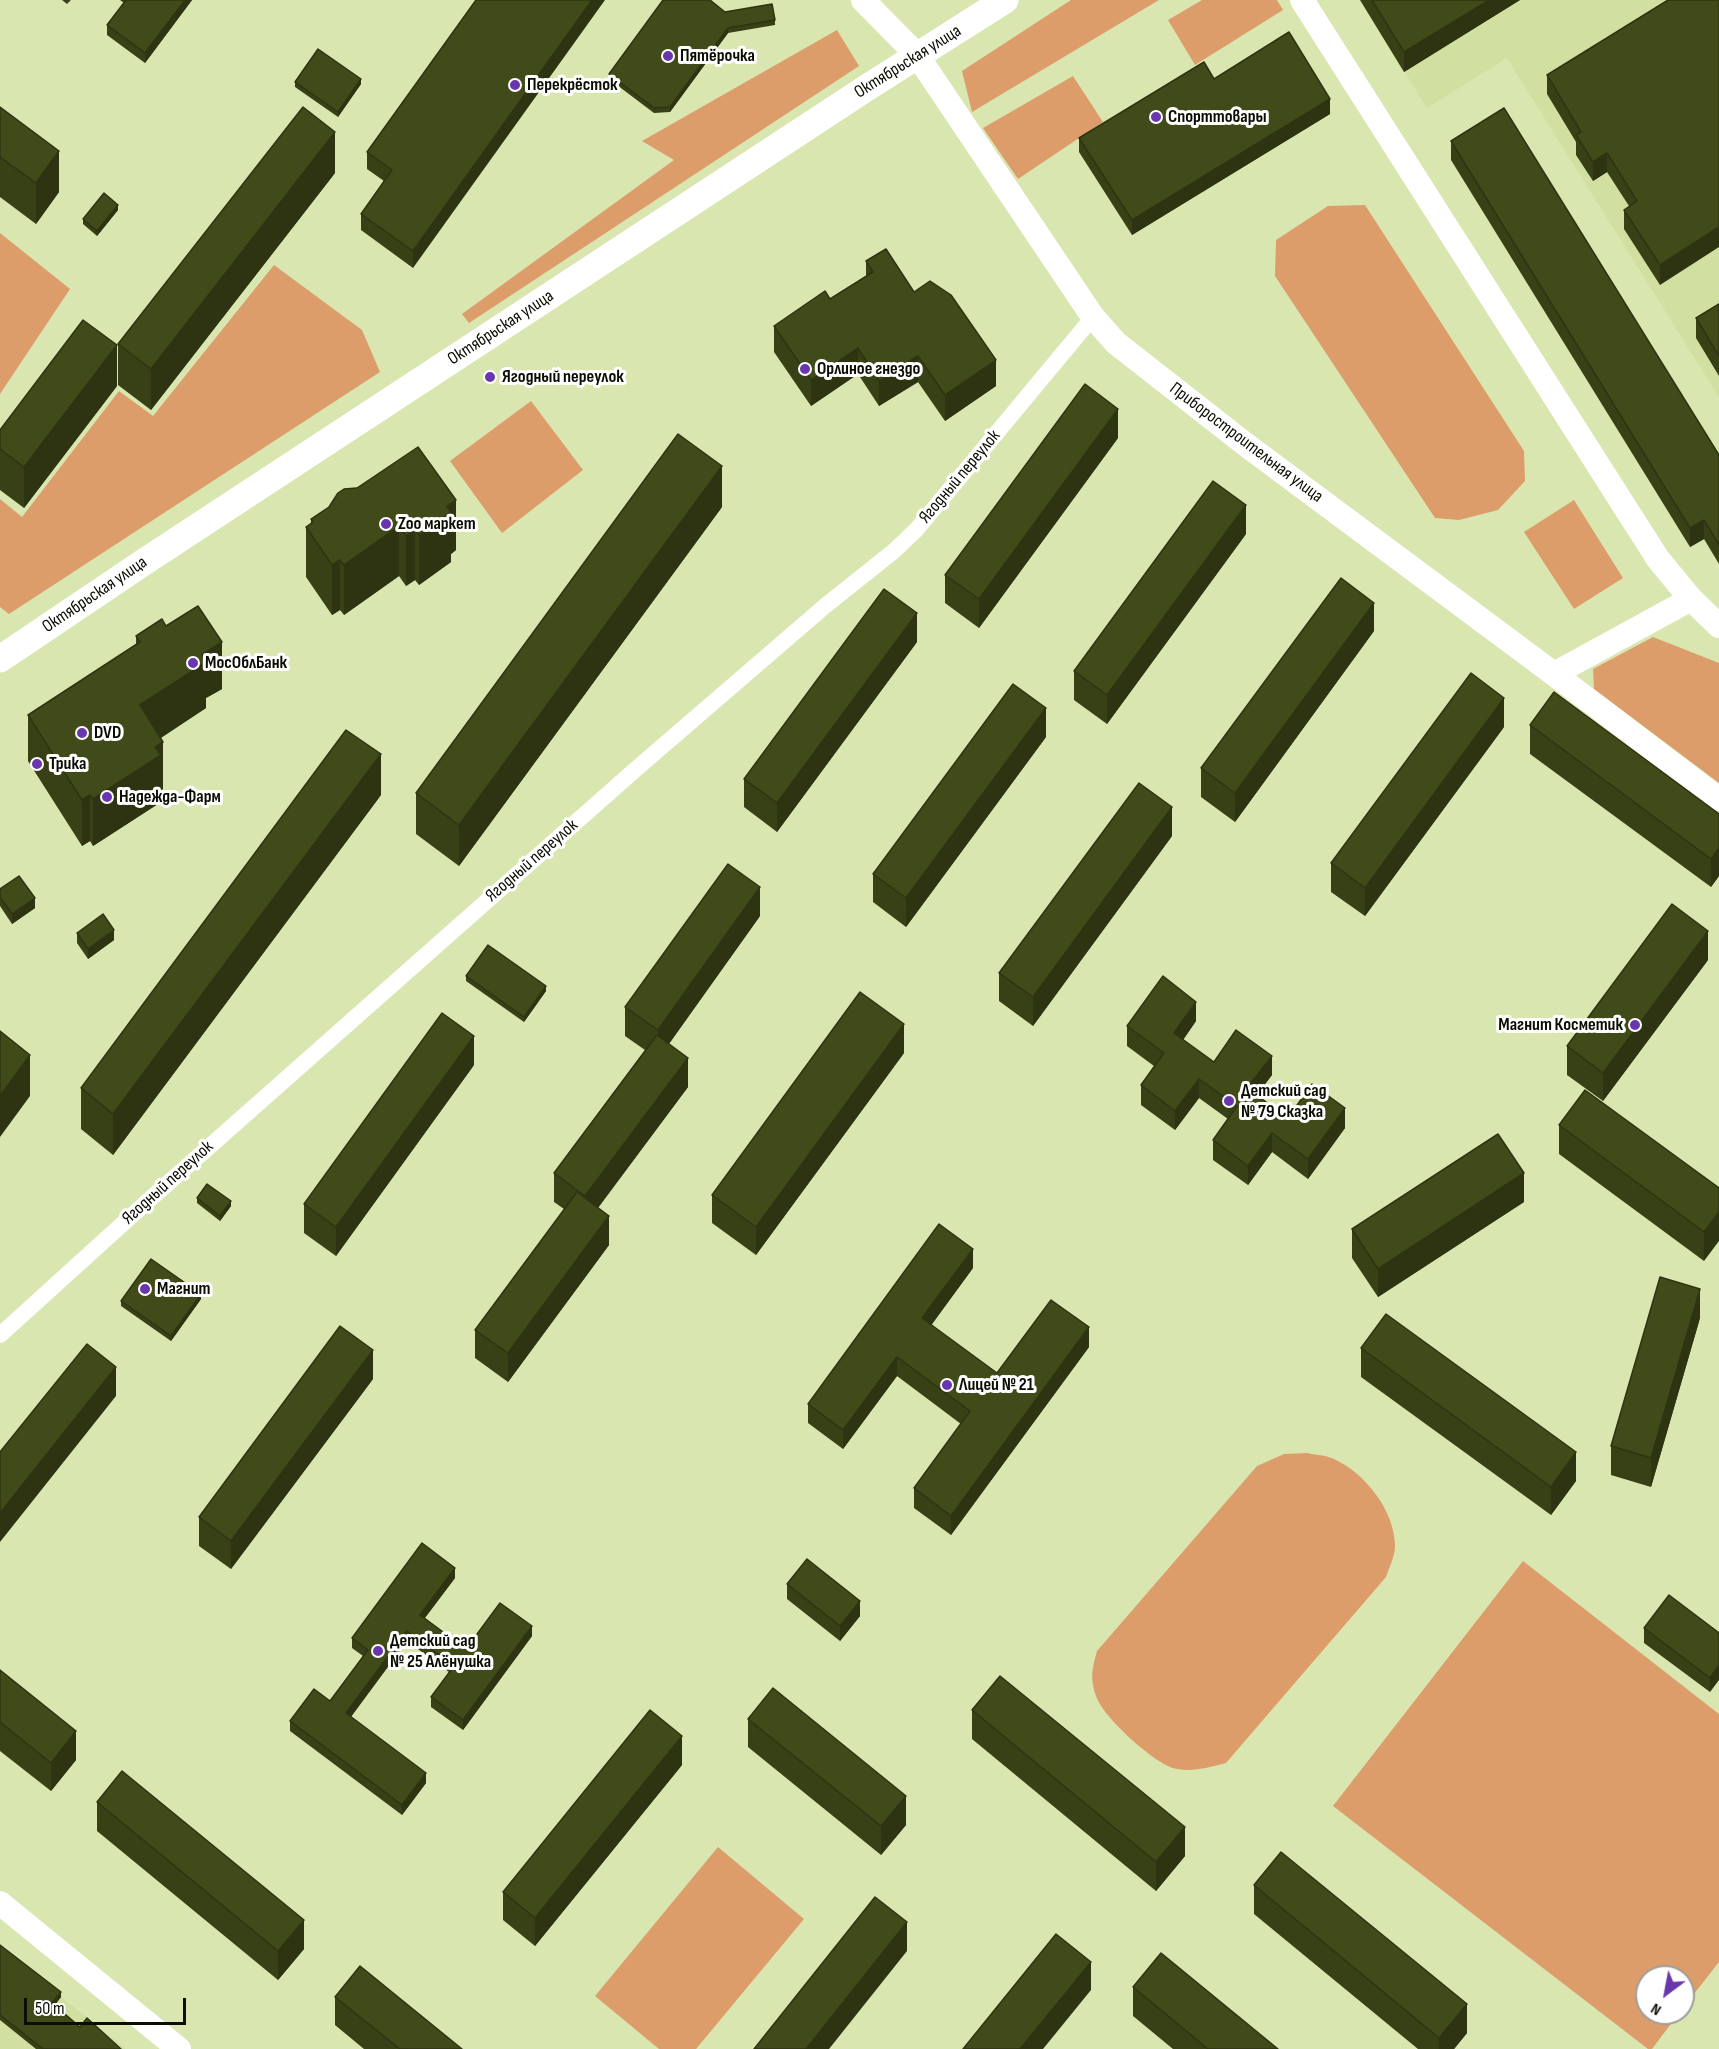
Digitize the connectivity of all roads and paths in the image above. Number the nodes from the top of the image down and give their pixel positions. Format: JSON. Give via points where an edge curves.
{"nodes":[{"id":1,"x":863,"y":0,"type":"edge"},
{"id":2,"x":1005,"y":0,"type":"edge"},
{"id":3,"x":1302,"y":0,"type":"edge"},
{"id":4,"x":917,"y":55,"type":"junction"},
{"id":5,"x":1093,"y":317,"type":"junction"},
{"id":6,"x":1691,"y":598,"type":"junction"},
{"id":7,"x":1719,"y":626,"type":"edge"},
{"id":8,"x":0,"y":659,"type":"edge"},
{"id":9,"x":1554,"y":674,"type":"junction"},
{"id":10,"x":1719,"y":799,"type":"edge"},
{"id":11,"x":0,"y":1335,"type":"edge"},
{"id":12,"x":0,"y":1903,"type":"edge"},
{"id":13,"x":179,"y":2049,"type":"edge"}],
"edges":[{"from":1,"to":4,"type":"main road","name":"Приборостроительная улица"},
{"from":2,"to":4,"type":"main road","name":"Октябрьская улица"},
{"from":3,"to":6,"type":"main road","via":[[1658,559]]},
{"from":4,"to":5,"type":"main road","name":"Приборостроительная улица"},
{"from":4,"to":8,"type":"main road","name":"Октябрьская улица"},
{"from":5,"to":9,"type":"main road","name":"Приборостроительная улица","via":[[1116,343],[1245,444]]},
{"from":5,"to":11,"type":"street","name":"Ягодный переулок","via":[[916,531],[636,769]]},
{"from":6,"to":7,"type":"main road"},
{"from":6,"to":9,"type":"main road"},
{"from":9,"to":10,"type":"main road","name":"Приборостроительная улица"},
{"from":12,"to":13,"type":"main road"}]}
